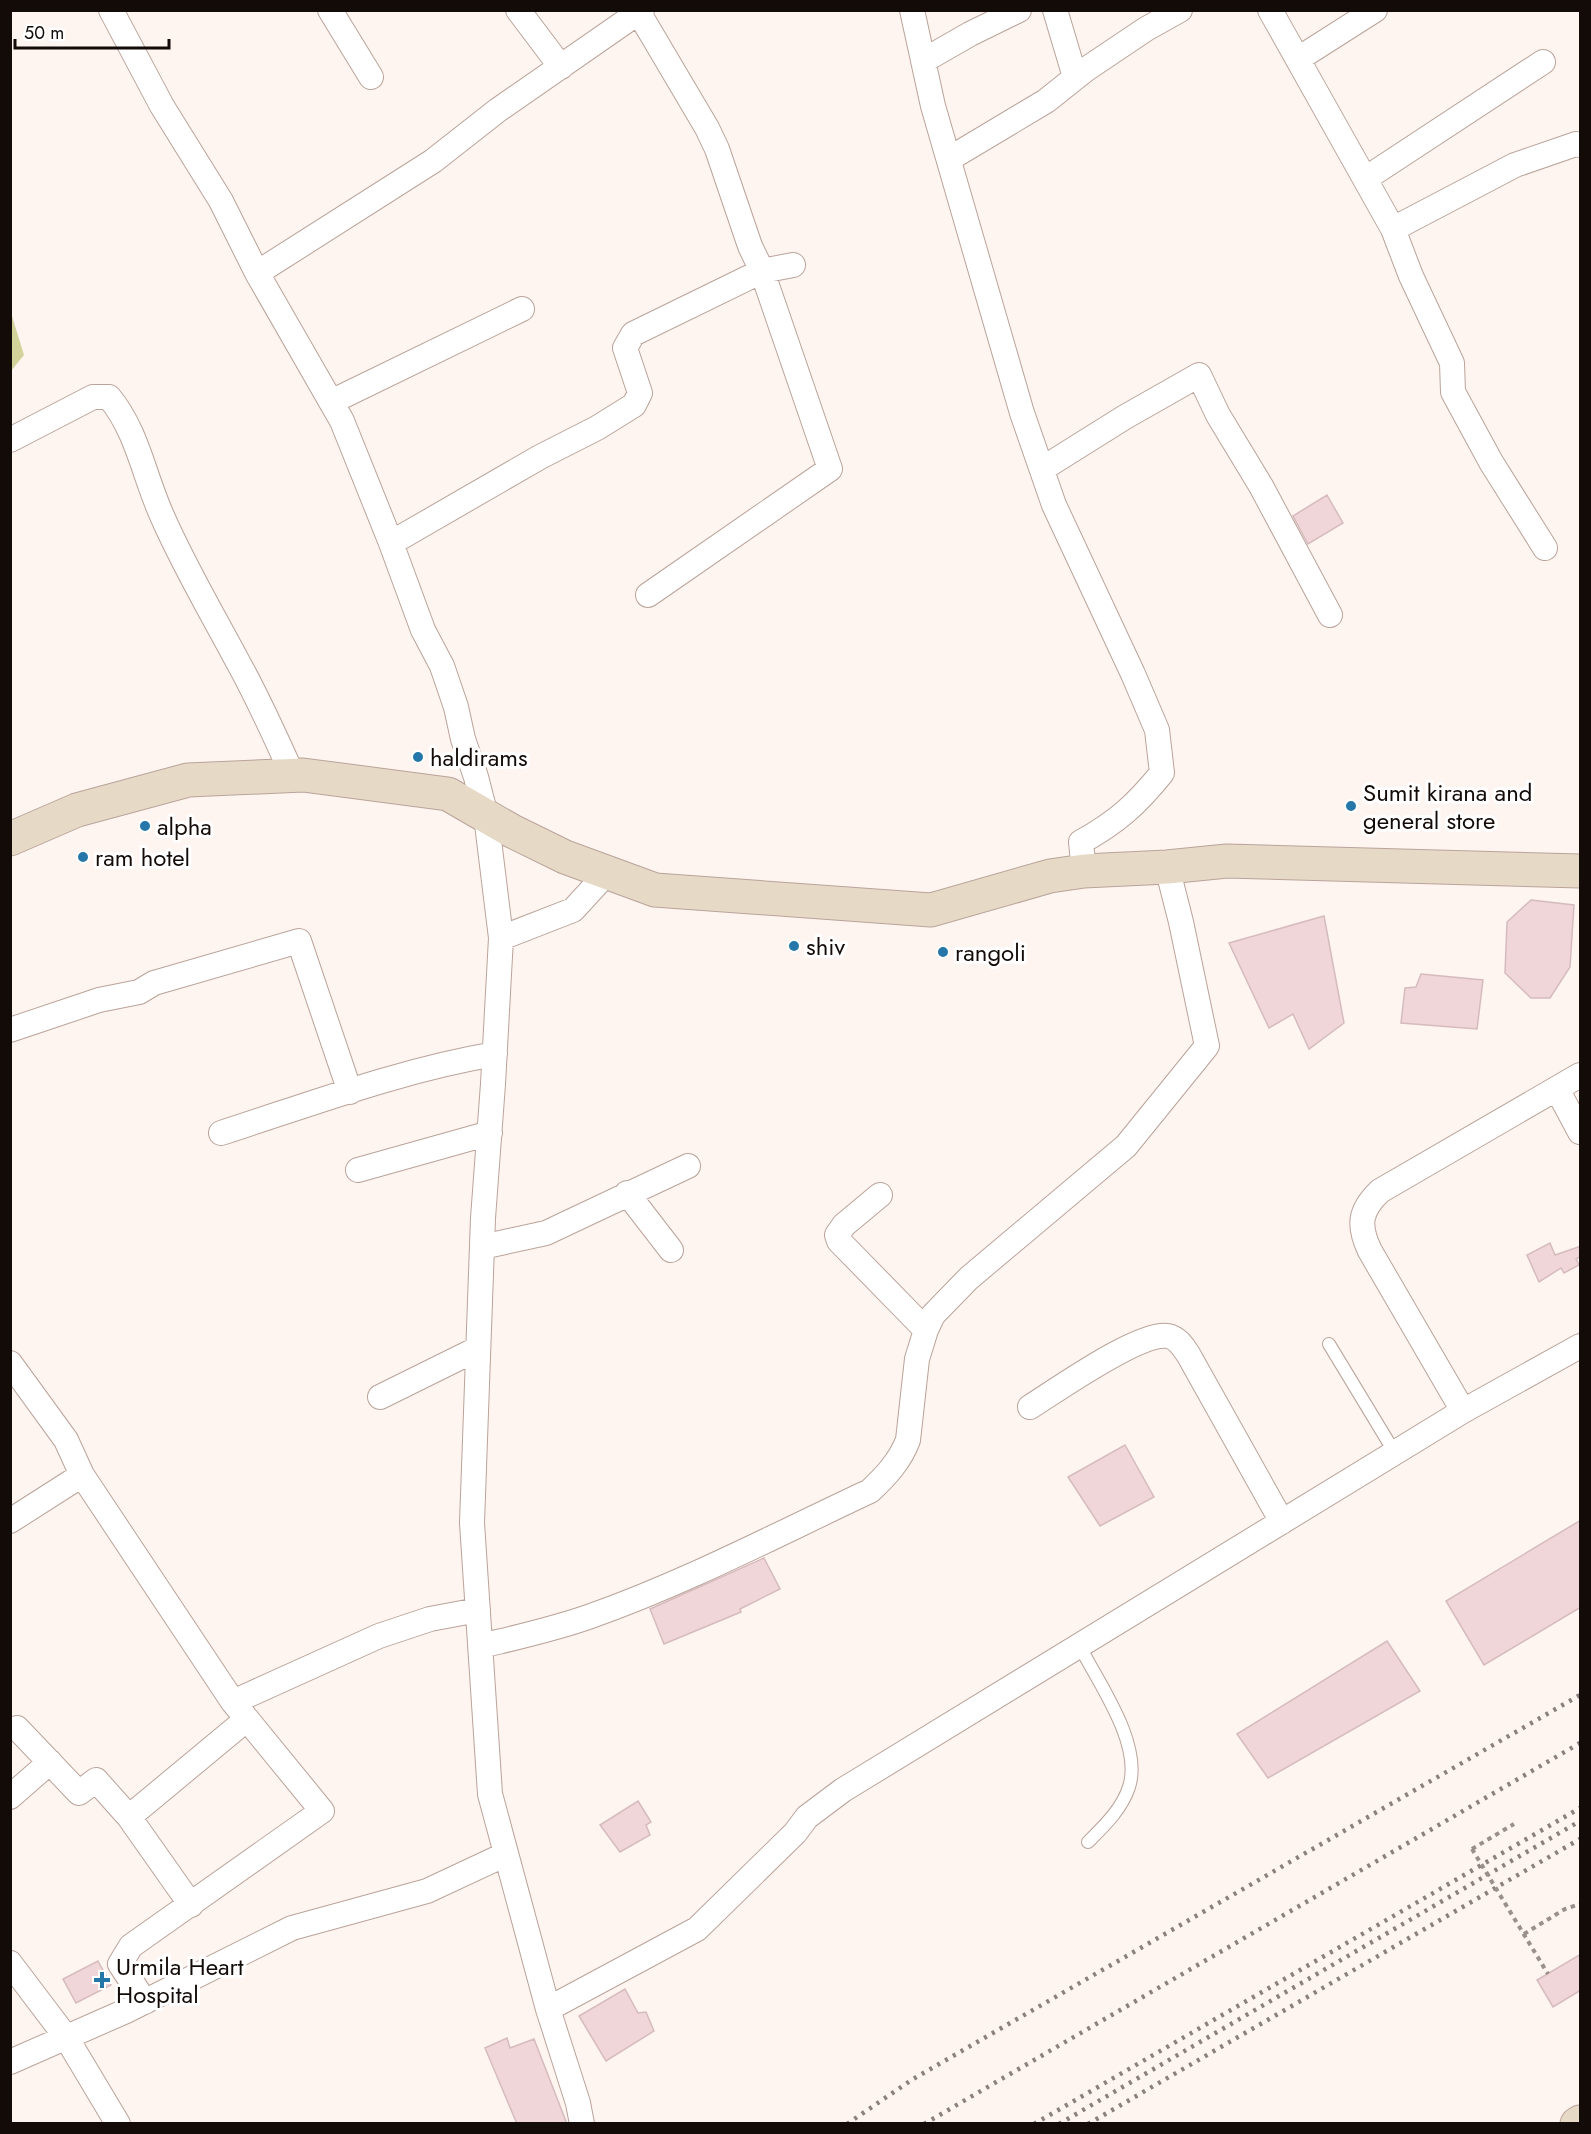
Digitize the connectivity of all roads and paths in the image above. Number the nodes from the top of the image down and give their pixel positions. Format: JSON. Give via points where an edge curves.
{"nodes":[{"id":1,"x":111,"y":10,"type":"edge"},
{"id":2,"x":330,"y":10,"type":"edge"},
{"id":3,"x":518,"y":10,"type":"edge"},
{"id":4,"x":912,"y":10,"type":"edge"},
{"id":5,"x":1019,"y":10,"type":"edge"},
{"id":6,"x":1055,"y":10,"type":"edge"},
{"id":7,"x":1180,"y":10,"type":"edge"},
{"id":8,"x":1270,"y":10,"type":"edge"},
{"id":9,"x":1375,"y":10,"type":"edge"},
{"id":10,"x":640,"y":12,"type":"edge"},
{"id":11,"x":1298,"y":59,"type":"junction"},
{"id":12,"x":923,"y":61,"type":"junction"},
{"id":13,"x":1543,"y":62,"type":"dead end"},
{"id":14,"x":561,"y":67,"type":"junction"},
{"id":15,"x":371,"y":77,"type":"dead end"},
{"id":16,"x":1075,"y":78,"type":"junction"},
{"id":17,"x":1581,"y":144,"type":"edge"},
{"id":18,"x":949,"y":159,"type":"junction"},
{"id":19,"x":1365,"y":179,"type":"junction"},
{"id":20,"x":1393,"y":229,"type":"junction"},
{"id":21,"x":793,"y":265,"type":"dead end"},
{"id":22,"x":762,"y":271,"type":"junction"},
{"id":23,"x":257,"y":273,"type":"junction"},
{"id":24,"x":522,"y":309,"type":"dead end"},
{"id":25,"x":331,"y":402,"type":"junction"},
{"id":26,"x":10,"y":440,"type":"edge"},
{"id":27,"x":1042,"y":469,"type":"junction"},
{"id":28,"x":391,"y":543,"type":"junction"},
{"id":29,"x":1545,"y":548,"type":"dead end"},
{"id":30,"x":648,"y":595,"type":"dead end"},
{"id":31,"x":1330,"y":615,"type":"dead end"},
{"id":32,"x":293,"y":776,"type":"junction"},
{"id":33,"x":486,"y":816,"type":"junction"},
{"id":34,"x":10,"y":839,"type":"edge"},
{"id":35,"x":1167,"y":867,"type":"junction"},
{"id":36,"x":1084,"y":871,"type":"junction"},
{"id":37,"x":1581,"y":871,"type":"edge"},
{"id":38,"x":607,"y":873,"type":"junction"},
{"id":39,"x":501,"y":938,"type":"junction"},
{"id":40,"x":10,"y":1030,"type":"edge"},
{"id":41,"x":495,"y":1054,"type":"junction"},
{"id":42,"x":1581,"y":1076,"type":"edge"},
{"id":43,"x":1557,"y":1089,"type":"junction"},
{"id":44,"x":350,"y":1092,"type":"junction"},
{"id":45,"x":1581,"y":1132,"type":"edge"},
{"id":46,"x":220,"y":1133,"type":"dead end"},
{"id":47,"x":490,"y":1133,"type":"junction"},
{"id":48,"x":688,"y":1166,"type":"dead end"},
{"id":49,"x":358,"y":1170,"type":"dead end"},
{"id":50,"x":627,"y":1193,"type":"junction"},
{"id":51,"x":880,"y":1195,"type":"dead end"},
{"id":52,"x":482,"y":1247,"type":"junction"},
{"id":53,"x":671,"y":1250,"type":"dead end"},
{"id":54,"x":926,"y":1330,"type":"junction"},
{"id":55,"x":1329,"y":1344,"type":"dead end"},
{"id":56,"x":1581,"y":1346,"type":"edge"},
{"id":57,"x":477,"y":1349,"type":"junction"},
{"id":58,"x":10,"y":1364,"type":"edge"},
{"id":59,"x":380,"y":1397,"type":"dead end"},
{"id":60,"x":1030,"y":1407,"type":"dead end"},
{"id":61,"x":1463,"y":1411,"type":"junction"},
{"id":62,"x":1395,"y":1453,"type":"junction"},
{"id":63,"x":82,"y":1475,"type":"junction"},
{"id":64,"x":10,"y":1521,"type":"edge"},
{"id":65,"x":1282,"y":1522,"type":"junction"},
{"id":66,"x":478,"y":1610,"type":"junction"},
{"id":67,"x":1079,"y":1645,"type":"junction"},
{"id":68,"x":481,"y":1646,"type":"junction"},
{"id":69,"x":240,"y":1711,"type":"junction"},
{"id":70,"x":17,"y":1728,"type":"dead end"},
{"id":71,"x":50,"y":1762,"type":"junction"},
{"id":72,"x":10,"y":1797,"type":"edge"},
{"id":73,"x":129,"y":1817,"type":"junction"},
{"id":74,"x":1514,"y":1824,"type":"dead end"},
{"id":75,"x":1088,"y":1842,"type":"dead end"},
{"id":76,"x":506,"y":1854,"type":"junction"},
{"id":77,"x":1581,"y":1904,"type":"edge"},
{"id":78,"x":191,"y":1905,"type":"junction"},
{"id":79,"x":1524,"y":1934,"type":"junction"},
{"id":80,"x":10,"y":1963,"type":"edge"},
{"id":81,"x":1548,"y":1974,"type":"dead end"},
{"id":82,"x":144,"y":2002,"type":"junction"},
{"id":83,"x":548,"y":2009,"type":"junction"},
{"id":84,"x":66,"y":2037,"type":"junction"},
{"id":85,"x":10,"y":2062,"type":"edge"},
{"id":86,"x":118,"y":2124,"type":"edge"},
{"id":87,"x":582,"y":2124,"type":"edge"}],
"edges":[{"from":1,"to":23,"type":"street","via":[[162,106],[221,201]]},
{"from":2,"to":15,"type":"street"},
{"from":3,"to":14,"type":"street"},
{"from":4,"to":12,"type":"street"},
{"from":5,"to":12,"type":"street"},
{"from":6,"to":16,"type":"street"},
{"from":7,"to":16,"type":"street"},
{"from":8,"to":11,"type":"street"},
{"from":9,"to":11,"type":"street"},
{"from":10,"to":14,"type":"street"},
{"from":10,"to":22,"type":"street","via":[[712,138]]},
{"from":11,"to":19,"type":"street"},
{"from":12,"to":18,"type":"street"},
{"from":13,"to":19,"type":"street"},
{"from":14,"to":23,"type":"street","via":[[433,161]]},
{"from":16,"to":18,"type":"street","via":[[1046,101]]},
{"from":17,"to":20,"type":"street","via":[[1515,165]]},
{"from":18,"to":27,"type":"street"},
{"from":19,"to":20,"type":"street"},
{"from":20,"to":29,"type":"street","via":[[1452,363],[1453,392]]},
{"from":21,"to":22,"type":"street"},
{"from":22,"to":28,"type":"street","via":[[633,334],[625,348],[640,393],[634,405]]},
{"from":22,"to":30,"type":"street","via":[[830,469]]},
{"from":23,"to":25,"type":"street"},
{"from":24,"to":25,"type":"street"},
{"from":25,"to":28,"type":"street"},
{"from":26,"to":32,"type":"street","via":[[93,397],[109,397],[135,442],[161,515],[190,575],[239,664]]},
{"from":27,"to":31,"type":"street","via":[[1199,375]]},
{"from":27,"to":36,"type":"street","via":[[1054,505],[1157,730],[1162,773],[1137,803],[1104,830],[1081,842]]},
{"from":28,"to":33,"type":"street","via":[[423,630],[442,666]]},
{"from":32,"to":33,"type":"main road","via":[[448,794]]},
{"from":32,"to":34,"type":"main road","via":[[188,780],[76,810]]},
{"from":33,"to":38,"type":"main road","via":[[565,857]]},
{"from":33,"to":39,"type":"street"},
{"from":35,"to":36,"type":"main road"},
{"from":35,"to":37,"type":"main road","via":[[1227,861]]},
{"from":35,"to":54,"type":"street","via":[[1207,1046],[1126,1146],[969,1278],[933,1315]]},
{"from":36,"to":38,"type":"main road","via":[[1050,876],[931,910],[655,890]]},
{"from":38,"to":39,"type":"street","via":[[573,910]]},
{"from":39,"to":41,"type":"street"},
{"from":40,"to":44,"type":"street","via":[[299,941]]},
{"from":41,"to":44,"type":"street","via":[[452,1061]]},
{"from":41,"to":47,"type":"street"},
{"from":42,"to":43,"type":"street"},
{"from":43,"to":45,"type":"street"},
{"from":43,"to":61,"type":"street","via":[[1386,1187],[1365,1211],[1362,1235]]},
{"from":44,"to":46,"type":"street"},
{"from":47,"to":49,"type":"street"},
{"from":47,"to":52,"type":"street"},
{"from":48,"to":50,"type":"street"},
{"from":50,"to":52,"type":"street","via":[[546,1233]]},
{"from":50,"to":53,"type":"street"},
{"from":51,"to":54,"type":"street","via":[[844,1225],[837,1235],[839,1241]]},
{"from":52,"to":57,"type":"street"},
{"from":54,"to":68,"type":"street","via":[[917,1359],[904,1452],[870,1491],[660,1590],[590,1616]]},
{"from":55,"to":62,"type":"lane"},
{"from":56,"to":61,"type":"street"},
{"from":57,"to":59,"type":"street"},
{"from":57,"to":66,"type":"street","via":[[472,1523]]},
{"from":58,"to":63,"type":"street","via":[[66,1440]]},
{"from":60,"to":65,"type":"street","via":[[1145,1339],[1171,1337],[1188,1354]]},
{"from":61,"to":62,"type":"street"},
{"from":62,"to":65,"type":"street"},
{"from":63,"to":64,"type":"street"},
{"from":63,"to":69,"type":"street"},
{"from":65,"to":67,"type":"street"},
{"from":66,"to":68,"type":"street"},
{"from":66,"to":69,"type":"street","via":[[430,1619],[379,1636]]},
{"from":67,"to":75,"type":"lane","via":[[1117,1716],[1132,1767],[1129,1787],[1119,1807]]},
{"from":67,"to":83,"type":"street","via":[[843,1790],[807,1817],[697,1929]]},
{"from":68,"to":76,"type":"street","via":[[490,1794]]},
{"from":69,"to":73,"type":"street"},
{"from":69,"to":78,"type":"street","via":[[322,1811]]},
{"from":70,"to":71,"type":"street"},
{"from":71,"to":72,"type":"street"},
{"from":71,"to":73,"type":"street","via":[[79,1793],[96,1780]]},
{"from":73,"to":78,"type":"street"},
{"from":74,"to":79,"type":"path","bridge":true,"via":[[1472,1849]]},
{"from":76,"to":82,"type":"street","via":[[427,1891],[292,1928]]},
{"from":76,"to":83,"type":"street"},
{"from":77,"to":79,"type":"path","via":[[1565,1909]]},
{"from":78,"to":82,"type":"street","via":[[131,1946],[120,1964]]},
{"from":79,"to":81,"type":"path","bridge":true},
{"from":80,"to":84,"type":"street"},
{"from":82,"to":84,"type":"street"},
{"from":83,"to":87,"type":"street"},
{"from":84,"to":85,"type":"street"},
{"from":84,"to":86,"type":"street"}]}
